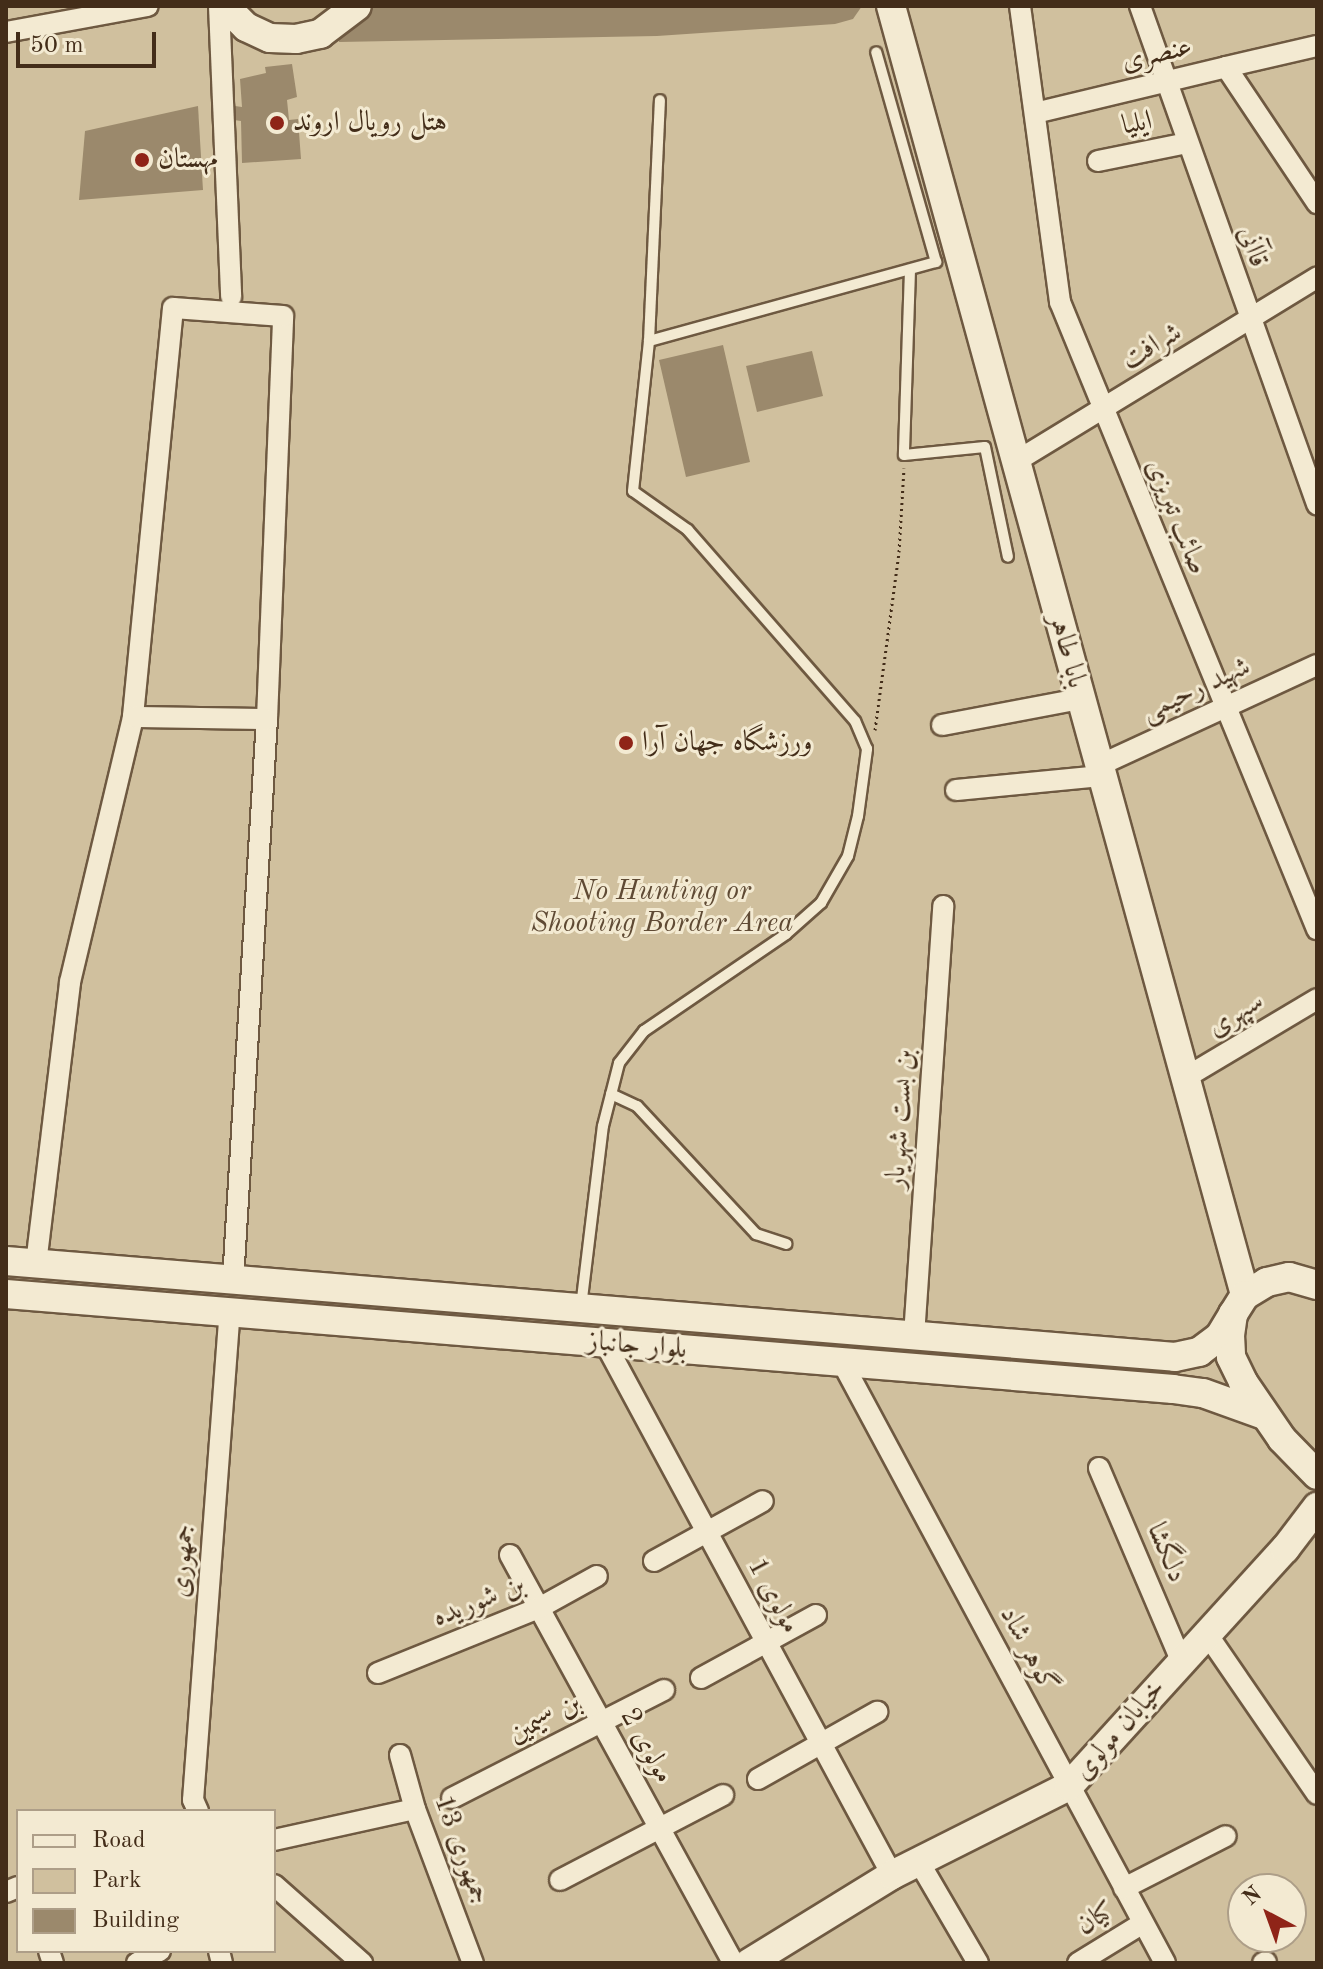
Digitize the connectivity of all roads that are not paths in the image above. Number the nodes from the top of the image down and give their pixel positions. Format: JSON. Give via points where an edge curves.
{"nodes":[{"id":1,"x":148,"y":6,"type":"edge"},
{"id":2,"x":219,"y":6,"type":"edge"},
{"id":3,"x":225,"y":6,"type":"edge"},
{"id":4,"x":357,"y":6,"type":"edge"},
{"id":5,"x":891,"y":6,"type":"edge"},
{"id":6,"x":1020,"y":6,"type":"edge"},
{"id":7,"x":1140,"y":6,"type":"edge"},
{"id":8,"x":6,"y":32,"type":"edge"},
{"id":9,"x":1317,"y":46,"type":"edge"},
{"id":10,"x":876,"y":52,"type":"dead end"},
{"id":11,"x":1226,"y":67,"type":"junction"},
{"id":12,"x":1166,"y":82,"type":"junction"},
{"id":13,"x":660,"y":100,"type":"dead end"},
{"id":14,"x":1035,"y":113,"type":"junction"},
{"id":15,"x":1187,"y":143,"type":"junction"},
{"id":16,"x":1098,"y":161,"type":"dead end"},
{"id":17,"x":1317,"y":203,"type":"edge"},
{"id":18,"x":910,"y":270,"type":"junction"},
{"id":19,"x":1317,"y":278,"type":"edge"},
{"id":20,"x":231,"y":297,"type":"dead end"},
{"id":21,"x":1248,"y":321,"type":"junction"},
{"id":22,"x":649,"y":341,"type":"junction"},
{"id":23,"x":1102,"y":410,"type":"junction"},
{"id":24,"x":1015,"y":462,"type":"junction"},
{"id":25,"x":1312,"y":473,"type":"edge"},
{"id":26,"x":1317,"y":504,"type":"edge"},
{"id":27,"x":1008,"y":557,"type":"dead end"},
{"id":28,"x":1317,"y":665,"type":"edge"},
{"id":29,"x":1080,"y":699,"type":"junction"},
{"id":30,"x":1224,"y":708,"type":"junction"},
{"id":31,"x":133,"y":717,"type":"junction"},
{"id":32,"x":267,"y":719,"type":"junction"},
{"id":33,"x":942,"y":725,"type":"dead end"},
{"id":34,"x":1099,"y":771,"type":"junction"},
{"id":35,"x":956,"y":790,"type":"dead end"},
{"id":36,"x":943,"y":906,"type":"dead end"},
{"id":37,"x":1317,"y":929,"type":"edge"},
{"id":38,"x":1317,"y":999,"type":"edge"},
{"id":39,"x":1183,"y":1079,"type":"junction"},
{"id":40,"x":611,"y":1094,"type":"junction"},
{"id":41,"x":786,"y":1244,"type":"dead end"},
{"id":42,"x":6,"y":1261,"type":"edge"},
{"id":43,"x":36,"y":1264,"type":"junction"},
{"id":44,"x":233,"y":1281,"type":"junction"},
{"id":45,"x":1317,"y":1285,"type":"edge"},
{"id":46,"x":6,"y":1294,"type":"edge"},
{"id":47,"x":1239,"y":1305,"type":"junction"},
{"id":48,"x":581,"y":1309,"type":"junction"},
{"id":49,"x":230,"y":1313,"type":"junction"},
{"id":50,"x":914,"y":1336,"type":"junction"},
{"id":51,"x":605,"y":1343,"type":"junction"},
{"id":52,"x":842,"y":1362,"type":"junction"},
{"id":53,"x":1264,"y":1415,"type":"junction"},
{"id":54,"x":1099,"y":1468,"type":"dead end"},
{"id":55,"x":1317,"y":1475,"type":"edge"},
{"id":56,"x":763,"y":1501,"type":"dead end"},
{"id":57,"x":1317,"y":1507,"type":"edge"},
{"id":58,"x":707,"y":1532,"type":"junction"},
{"id":59,"x":510,"y":1555,"type":"dead end"},
{"id":60,"x":654,"y":1561,"type":"dead end"},
{"id":61,"x":597,"y":1576,"type":"dead end"},
{"id":62,"x":539,"y":1608,"type":"junction"},
{"id":63,"x":816,"y":1615,"type":"dead end"},
{"id":64,"x":1207,"y":1634,"type":"junction"},
{"id":65,"x":767,"y":1643,"type":"junction"},
{"id":66,"x":1181,"y":1660,"type":"junction"},
{"id":67,"x":378,"y":1673,"type":"dead end"},
{"id":68,"x":701,"y":1678,"type":"dead end"},
{"id":69,"x":664,"y":1690,"type":"dead end"},
{"id":70,"x":877,"y":1712,"type":"dead end"},
{"id":71,"x":601,"y":1722,"type":"junction"},
{"id":72,"x":821,"y":1744,"type":"junction"},
{"id":73,"x":400,"y":1755,"type":"dead end"},
{"id":74,"x":758,"y":1779,"type":"dead end"},
{"id":75,"x":1069,"y":1786,"type":"junction"},
{"id":76,"x":1317,"y":1794,"type":"edge"},
{"id":77,"x":723,"y":1795,"type":"dead end"},
{"id":78,"x":452,"y":1798,"type":"dead end"},
{"id":79,"x":197,"y":1809,"type":"edge"},
{"id":80,"x":415,"y":1809,"type":"junction"},
{"id":81,"x":659,"y":1828,"type":"junction"},
{"id":82,"x":1226,"y":1836,"type":"dead end"},
{"id":83,"x":276,"y":1840,"type":"edge"},
{"id":84,"x":919,"y":1862,"type":"junction"},
{"id":85,"x":892,"y":1875,"type":"junction"},
{"id":86,"x":560,"y":1880,"type":"dead end"},
{"id":87,"x":1124,"y":1888,"type":"junction"},
{"id":88,"x":276,"y":1890,"type":"edge"},
{"id":89,"x":1143,"y":1923,"type":"junction"},
{"id":90,"x":156,"y":1953,"type":"edge"},
{"id":91,"x":137,"y":1963,"type":"edge"},
{"id":92,"x":362,"y":1963,"type":"edge"},
{"id":93,"x":473,"y":1963,"type":"edge"},
{"id":94,"x":733,"y":1963,"type":"edge"},
{"id":95,"x":749,"y":1963,"type":"edge"},
{"id":96,"x":978,"y":1963,"type":"edge"},
{"id":97,"x":1078,"y":1963,"type":"edge"},
{"id":98,"x":1165,"y":1963,"type":"edge"}],
"edges":[{"from":1,"to":8,"type":"street"},
{"from":2,"to":20,"type":"street"},
{"from":3,"to":4,"type":"main road","via":[[246,27],[270,38],[296,39],[320,34]]},
{"from":5,"to":24,"type":"main road","name":"بابا طاهر"},
{"from":6,"to":14,"type":"street","name":"صائب تبریزی"},
{"from":7,"to":12,"type":"street","name":"قاآنی"},
{"from":9,"to":11,"type":"street"},
{"from":10,"to":18,"type":"lane","via":[[936,262]]},
{"from":11,"to":12,"type":"street","name":"عنصری"},
{"from":11,"to":17,"type":"street","name":"عنصری"},
{"from":12,"to":14,"type":"street","name":"عنصری"},
{"from":12,"to":15,"type":"street","name":"قاآنی"},
{"from":13,"to":22,"type":"lane"},
{"from":14,"to":23,"type":"street","name":"صائب تبریزی","via":[[1060,302]]},
{"from":15,"to":16,"type":"street","name":"ایلیا"},
{"from":15,"to":21,"type":"street","name":"قاآنی"},
{"from":18,"to":22,"type":"lane"},
{"from":18,"to":27,"type":"lane","via":[[904,455],[985,447]]},
{"from":19,"to":21,"type":"street","name":"شرافت"},
{"from":21,"to":23,"type":"street","name":"شرافت"},
{"from":21,"to":25,"type":"street","name":"قاآنی"},
{"from":22,"to":40,"type":"lane","via":[[633,491],[688,530],[855,721],[867,749],[848,856],[821,903],[786,934],[644,1031],[619,1063]]},
{"from":23,"to":24,"type":"street","name":"شرافت"},
{"from":23,"to":30,"type":"street","name":"صائب تبریزی"},
{"from":24,"to":29,"type":"main road","name":"بابا طاهر"},
{"from":25,"to":26,"type":"street","name":"قاآنی"},
{"from":28,"to":30,"type":"street","name":"شهید رحیمی"},
{"from":29,"to":33,"type":"street"},
{"from":29,"to":34,"type":"main road","name":"بابا طاهر"},
{"from":30,"to":34,"type":"street","name":"شهید رحیمی"},
{"from":30,"to":37,"type":"street","name":"صائب تبریزی"},
{"from":31,"to":32,"type":"street"},
{"from":31,"to":32,"type":"street","via":[[173,308],[283,316]]},
{"from":31,"to":43,"type":"street","via":[[70,982]]},
{"from":32,"to":44,"type":"street"},
{"from":34,"to":35,"type":"street","name":"شهید رحیمی"},
{"from":34,"to":39,"type":"main road","name":"بابا طاهر"},
{"from":36,"to":50,"type":"street","name":"بن بست شهریار"},
{"from":38,"to":39,"type":"street","name":"سپهری"},
{"from":39,"to":47,"type":"main road","name":"بابا طاهر"},
{"from":40,"to":41,"type":"lane","via":[[637,1106],[756,1234]]},
{"from":40,"to":48,"type":"lane","via":[[590,1214]]},
{"from":42,"to":43,"type":"main road","name":"بلوار جانباز"},
{"from":43,"to":44,"type":"main road","name":"بلوار جانباز"},
{"from":44,"to":48,"type":"main road","name":"بلوار جانباز"},
{"from":44,"to":49,"type":"main road"},
{"from":45,"to":47,"type":"main road","via":[[1289,1277]]},
{"from":46,"to":49,"type":"main road","name":"بلوار جانباز"},
{"from":47,"to":50,"type":"main road","name":"بلوار جانباز","via":[[1220,1336],[1199,1352],[1175,1357]]},
{"from":47,"to":53,"type":"main road","name":"بابا طاهر","via":[[1231,1357]]},
{"from":48,"to":50,"type":"main road","name":"بلوار جانباز"},
{"from":49,"to":51,"type":"main road","name":"بلوار جانباز"},
{"from":49,"to":79,"type":"street","name":"جمهوری","via":[[193,1800]]},
{"from":51,"to":52,"type":"main road","name":"بلوار جانباز"},
{"from":51,"to":58,"type":"street","name":"مولوی 1"},
{"from":52,"to":53,"type":"main road","name":"بلوار جانباز","via":[[1203,1393]]},
{"from":52,"to":75,"type":"street","name":"گوهر شاد"},
{"from":53,"to":55,"type":"main road","name":"بابا طاهر"},
{"from":54,"to":66,"type":"street","name":"دلگشا"},
{"from":56,"to":58,"type":"street"},
{"from":57,"to":64,"type":"main road","name":"خیابان مولوی"},
{"from":58,"to":60,"type":"street"},
{"from":58,"to":65,"type":"street","name":"مولوی 1"},
{"from":59,"to":62,"type":"street","name":"مولوی 2"},
{"from":61,"to":62,"type":"street","name":"بن شوریده"},
{"from":62,"to":67,"type":"street","name":"بن شوریده"},
{"from":62,"to":71,"type":"street","name":"مولوی 2"},
{"from":63,"to":65,"type":"street"},
{"from":64,"to":66,"type":"main road","name":"خیابان مولوی"},
{"from":64,"to":76,"type":"street"},
{"from":65,"to":68,"type":"street"},
{"from":65,"to":72,"type":"street","name":"مولوی 1"},
{"from":66,"to":75,"type":"main road","name":"خیابان مولوی"},
{"from":69,"to":71,"type":"street","name":"بن سیمین"},
{"from":70,"to":72,"type":"street"},
{"from":71,"to":78,"type":"street","name":"بن سیمین"},
{"from":71,"to":81,"type":"street","name":"مولوی 2"},
{"from":72,"to":74,"type":"street"},
{"from":72,"to":85,"type":"street","name":"مولوی 1"},
{"from":73,"to":80,"type":"street","name":"جمهوری 13"},
{"from":75,"to":84,"type":"main road","name":"خیابان مولوی"},
{"from":75,"to":87,"type":"street","name":"گوهر شاد"},
{"from":77,"to":81,"type":"street"},
{"from":80,"to":83,"type":"street"},
{"from":80,"to":93,"type":"street","name":"جمهوری 13"},
{"from":81,"to":86,"type":"street"},
{"from":81,"to":94,"type":"street","name":"مولوی 2"},
{"from":82,"to":87,"type":"street"},
{"from":84,"to":85,"type":"main road","name":"خیابان مولوی"},
{"from":84,"to":96,"type":"street"},
{"from":85,"to":95,"type":"main road","name":"خیابان مولوی"},
{"from":87,"to":89,"type":"street","name":"گوهر شاد"},
{"from":88,"to":92,"type":"street"},
{"from":89,"to":97,"type":"street","name":"کیان"},
{"from":89,"to":98,"type":"street","name":"گوهر شاد"},
{"from":90,"to":91,"type":"street"}]}
